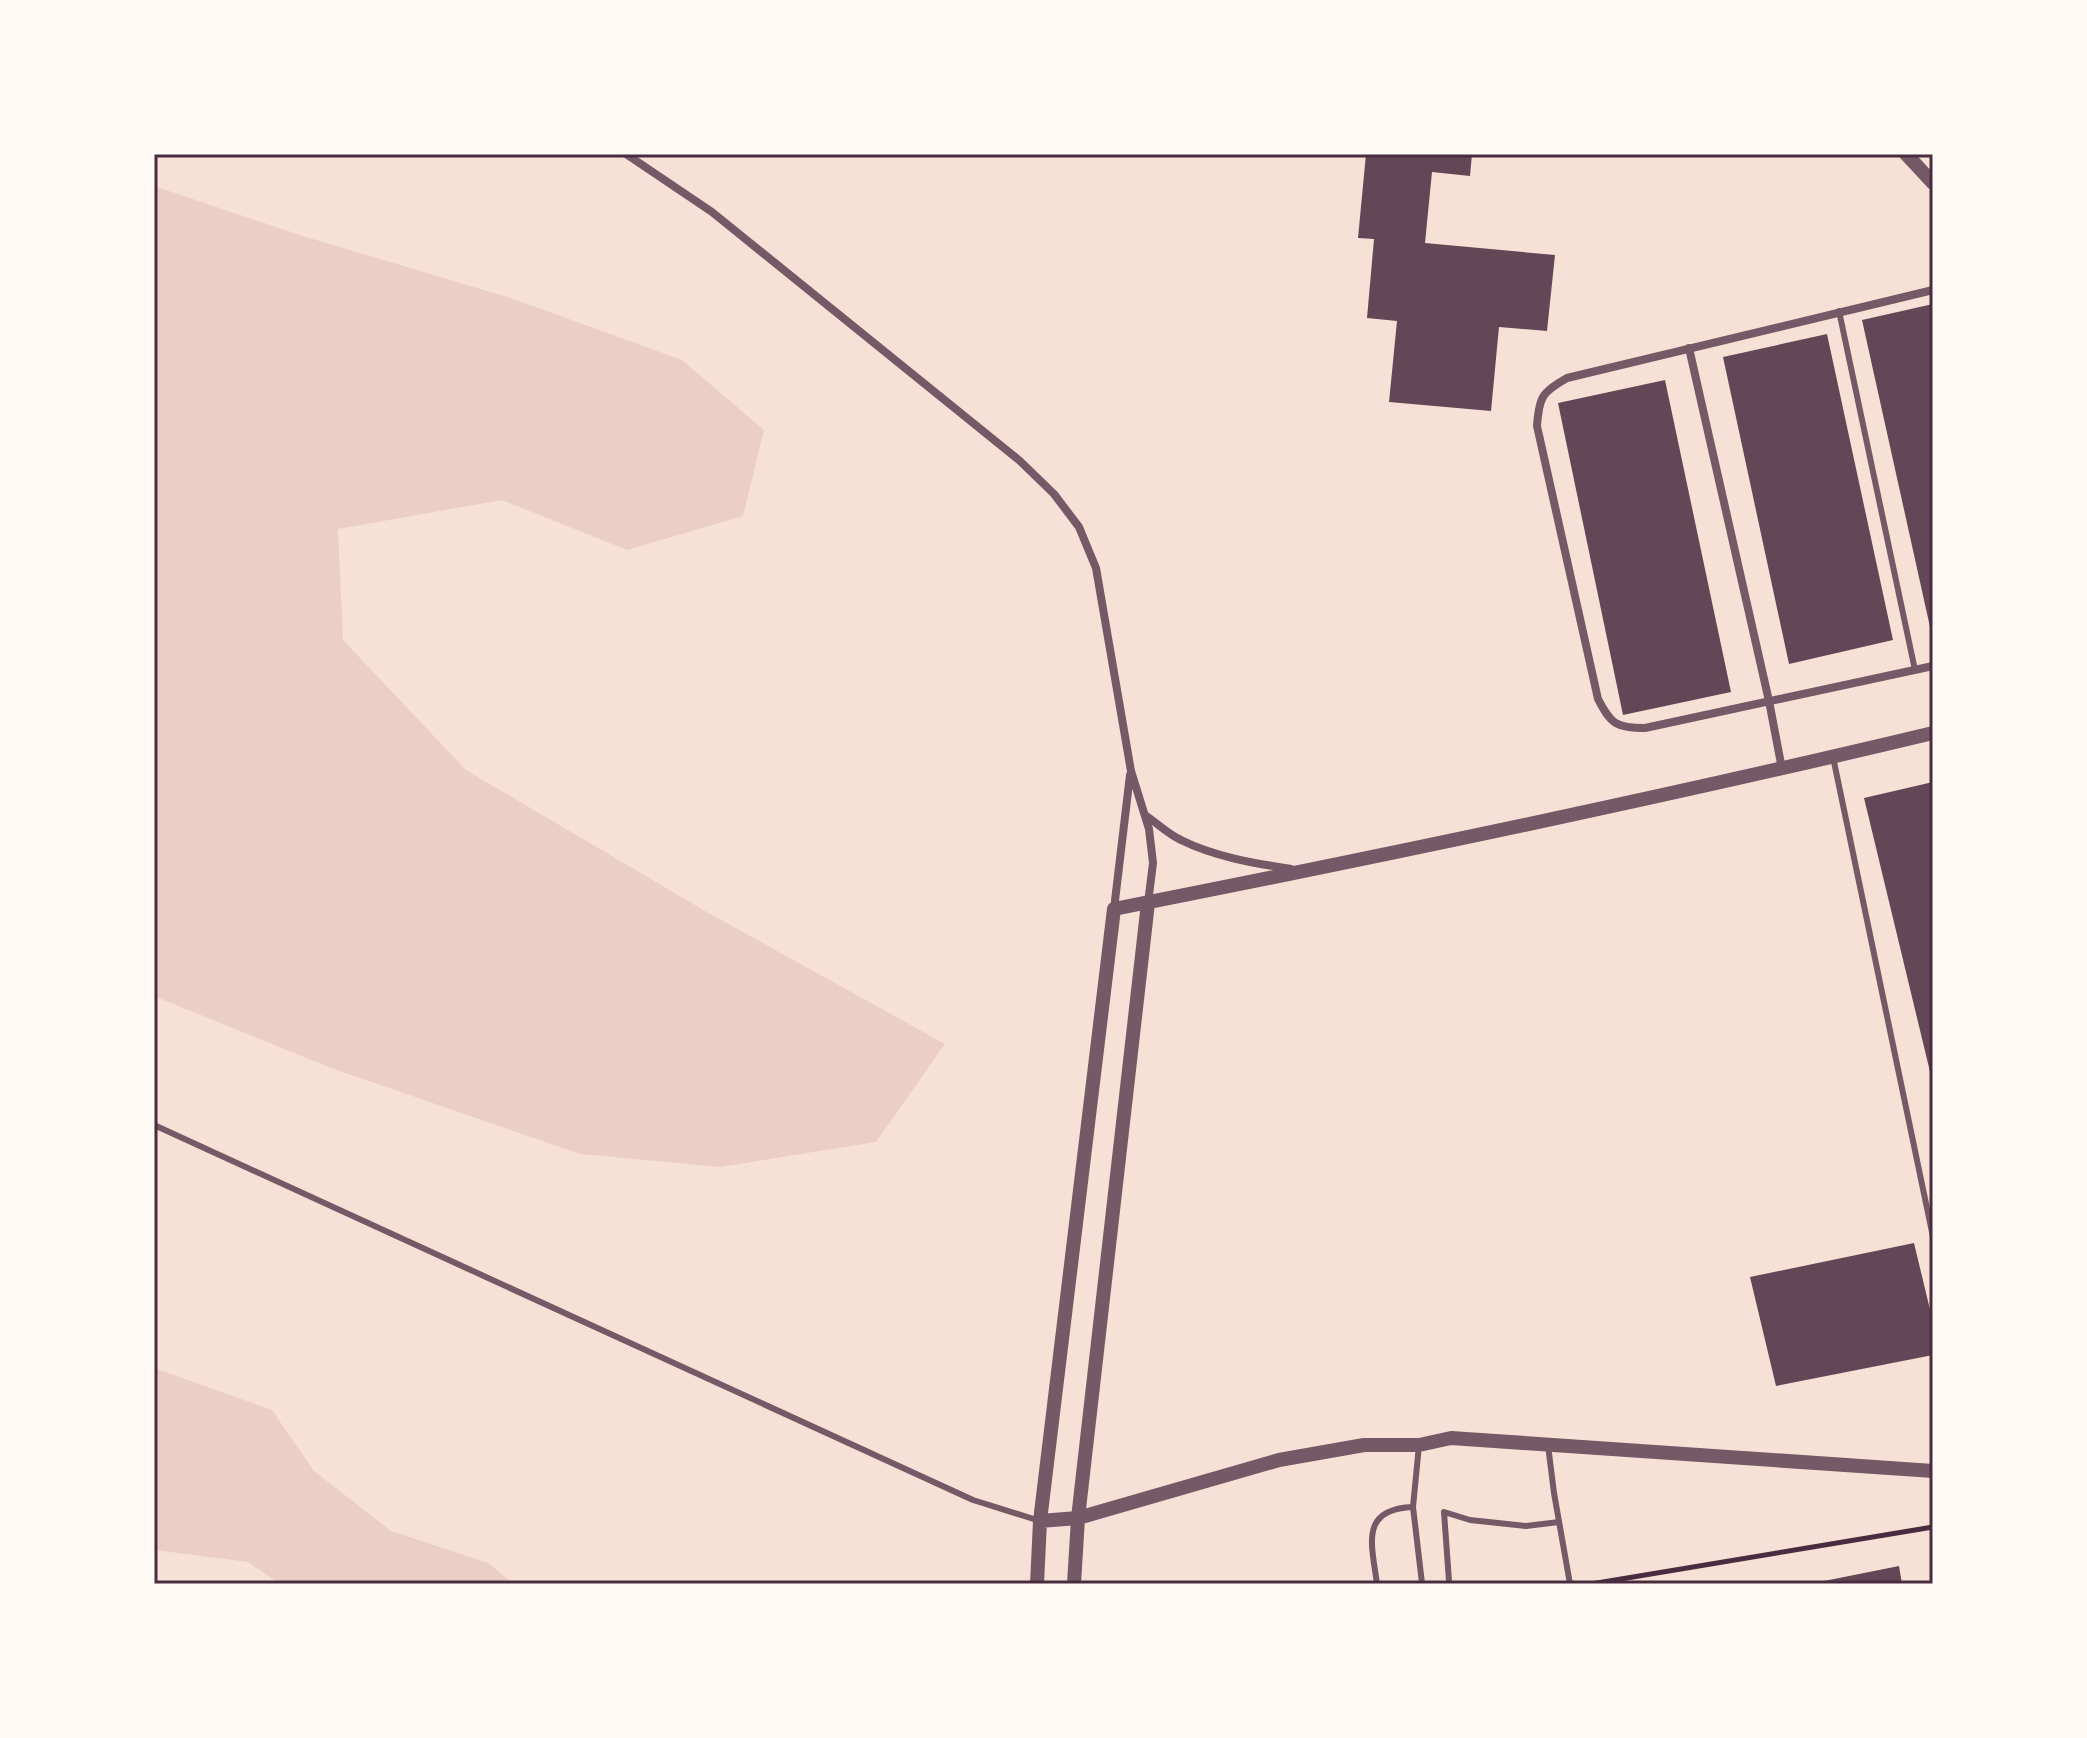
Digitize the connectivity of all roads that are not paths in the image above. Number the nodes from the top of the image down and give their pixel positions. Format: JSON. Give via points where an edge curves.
{"nodes":[{"id":1,"x":626,"y":154,"type":"edge"},
{"id":2,"x":1906,"y":154,"type":"edge"},
{"id":3,"x":1933,"y":183,"type":"edge"},
{"id":4,"x":1933,"y":290,"type":"edge"},
{"id":5,"x":1839,"y":311,"type":"junction"},
{"id":6,"x":1689,"y":348,"type":"junction"},
{"id":7,"x":1933,"y":666,"type":"edge"},
{"id":8,"x":1915,"y":670,"type":"junction"},
{"id":9,"x":1769,"y":701,"type":"junction"},
{"id":10,"x":1933,"y":733,"type":"edge"},
{"id":11,"x":1833,"y":757,"type":"junction"},
{"id":12,"x":1782,"y":770,"type":"junction"},
{"id":13,"x":1131,"y":771,"type":"junction"},
{"id":14,"x":1144,"y":814,"type":"junction"},
{"id":15,"x":1303,"y":872,"type":"junction"},
{"id":16,"x":1148,"y":903,"type":"junction"},
{"id":17,"x":1114,"y":909,"type":"junction"},
{"id":18,"x":154,"y":1125,"type":"edge"},
{"id":19,"x":1933,"y":1237,"type":"edge"},
{"id":20,"x":1548,"y":1444,"type":"junction"},
{"id":21,"x":1419,"y":1445,"type":"junction"},
{"id":22,"x":1933,"y":1471,"type":"edge"},
{"id":23,"x":1413,"y":1507,"type":"junction"},
{"id":24,"x":1078,"y":1518,"type":"junction"},
{"id":25,"x":1040,"y":1521,"type":"junction"},
{"id":26,"x":1559,"y":1522,"type":"junction"},
{"id":27,"x":1449,"y":1581,"type":"dead end"},
{"id":28,"x":1422,"y":1583,"type":"edge"},
{"id":29,"x":1037,"y":1584,"type":"edge"},
{"id":30,"x":1074,"y":1584,"type":"edge"},
{"id":31,"x":1377,"y":1584,"type":"edge"},
{"id":32,"x":1570,"y":1584,"type":"edge"}],
"edges":[{"from":1,"to":13,"type":"street","via":[[712,212],[1054,494],[1079,527],[1096,568]]},
{"from":2,"to":3,"type":"street"},
{"from":4,"to":5,"type":"street"},
{"from":5,"to":6,"type":"street"},
{"from":5,"to":8,"type":"lane"},
{"from":6,"to":9,"type":"street"},
{"from":6,"to":9,"type":"street","via":[[1567,378],[1549,388],[1538,405],[1537,426],[1598,699],[1607,717],[1625,728]]},
{"from":7,"to":8,"type":"street"},
{"from":8,"to":9,"type":"street"},
{"from":9,"to":12,"type":"street"},
{"from":10,"to":11,"type":"street"},
{"from":11,"to":12,"type":"street"},
{"from":11,"to":19,"type":"lane"},
{"from":12,"to":15,"type":"street"},
{"from":13,"to":14,"type":"street"},
{"from":13,"to":17,"type":"street"},
{"from":14,"to":15,"type":"street","via":[[1200,849]]},
{"from":14,"to":16,"type":"street","via":[[1153,863]]},
{"from":15,"to":16,"type":"street"},
{"from":16,"to":17,"type":"street"},
{"from":16,"to":24,"type":"street"},
{"from":17,"to":25,"type":"street"},
{"from":18,"to":25,"type":"lane","via":[[973,1500]]},
{"from":20,"to":21,"type":"street","via":[[1451,1438]]},
{"from":20,"to":22,"type":"street"},
{"from":20,"to":26,"type":"lane"},
{"from":21,"to":23,"type":"lane"},
{"from":21,"to":24,"type":"street","via":[[1364,1445],[1279,1460]]},
{"from":23,"to":28,"type":"lane"},
{"from":23,"to":31,"type":"lane","via":[[1390,1510],[1374,1527]]},
{"from":24,"to":25,"type":"street"},
{"from":24,"to":30,"type":"street"},
{"from":25,"to":29,"type":"street"},
{"from":26,"to":27,"type":"lane","via":[[1526,1526],[1444,1512]]},
{"from":26,"to":32,"type":"lane"}]}
